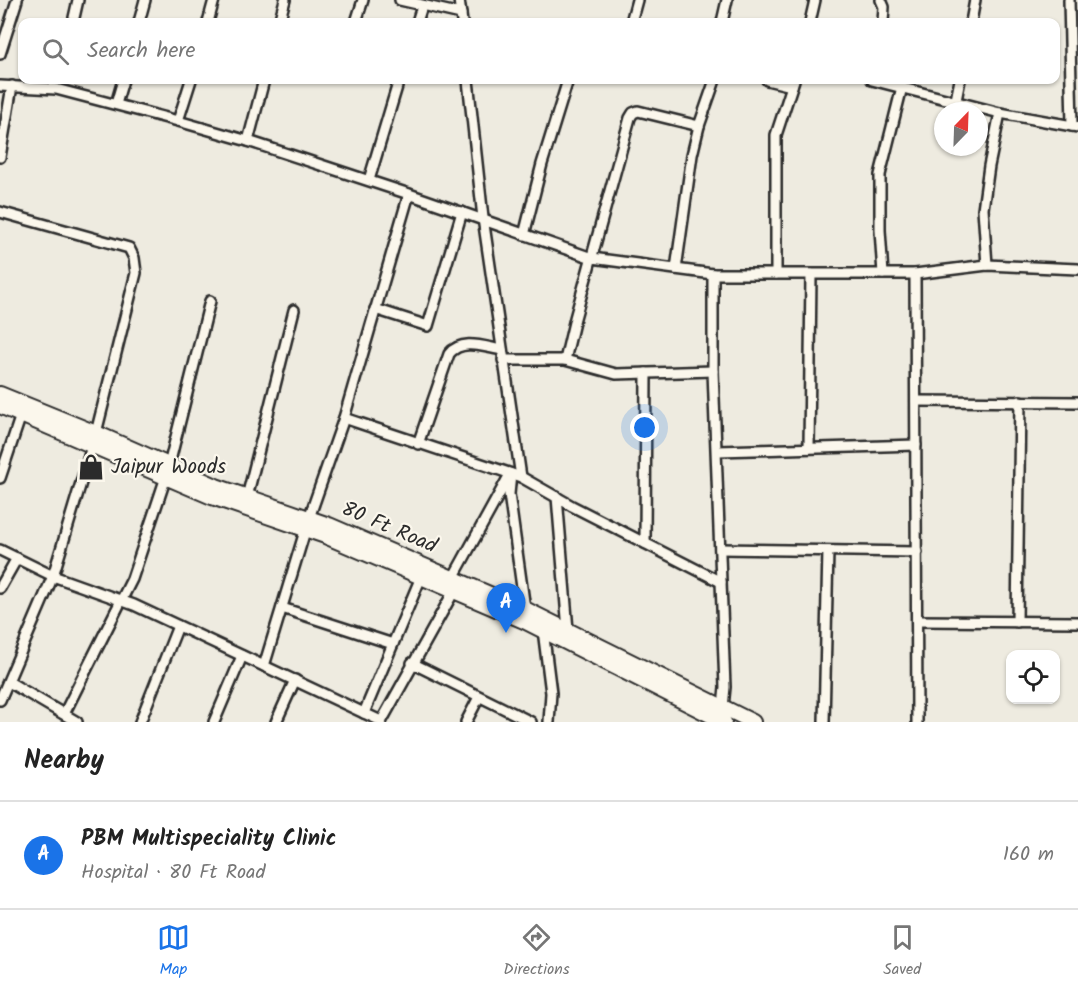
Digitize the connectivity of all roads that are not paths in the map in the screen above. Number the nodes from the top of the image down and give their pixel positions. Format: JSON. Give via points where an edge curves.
{"nodes":[{"id":1,"x":17,"y":0,"type":"edge"},
{"id":2,"x":78,"y":0,"type":"edge"},
{"id":3,"x":145,"y":0,"type":"edge"},
{"id":4,"x":214,"y":0,"type":"edge"},
{"id":5,"x":285,"y":0,"type":"edge"},
{"id":6,"x":363,"y":0,"type":"edge"},
{"id":7,"x":400,"y":0,"type":"edge"},
{"id":8,"x":459,"y":0,"type":"edge"},
{"id":9,"x":637,"y":0,"type":"edge"},
{"id":10,"x":727,"y":0,"type":"edge"},
{"id":11,"x":815,"y":0,"type":"edge"},
{"id":12,"x":881,"y":0,"type":"edge"},
{"id":13,"x":975,"y":0,"type":"edge"},
{"id":14,"x":1069,"y":0,"type":"edge"},
{"id":15,"x":422,"y":6,"type":"junction"},
{"id":16,"x":74,"y":18,"type":"edge"},
{"id":17,"x":140,"y":18,"type":"edge"},
{"id":18,"x":209,"y":18,"type":"edge"},
{"id":19,"x":280,"y":18,"type":"edge"},
{"id":20,"x":357,"y":18,"type":"edge"},
{"id":21,"x":418,"y":18,"type":"edge"},
{"id":22,"x":462,"y":18,"type":"edge"},
{"id":23,"x":632,"y":18,"type":"edge"},
{"id":24,"x":723,"y":18,"type":"edge"},
{"id":25,"x":811,"y":18,"type":"edge"},
{"id":26,"x":883,"y":18,"type":"edge"},
{"id":27,"x":972,"y":18,"type":"edge"},
{"id":28,"x":0,"y":54,"type":"edge"},
{"id":29,"x":57,"y":84,"type":"edge"},
{"id":30,"x":122,"y":84,"type":"edge"},
{"id":31,"x":189,"y":84,"type":"edge"},
{"id":32,"x":263,"y":84,"type":"edge"},
{"id":33,"x":398,"y":84,"type":"edge"},
{"id":34,"x":468,"y":84,"type":"edge"},
{"id":35,"x":567,"y":84,"type":"edge"},
{"id":36,"x":714,"y":84,"type":"edge"},
{"id":37,"x":793,"y":84,"type":"edge"},
{"id":38,"x":889,"y":84,"type":"edge"},
{"id":39,"x":959,"y":84,"type":"edge"},
{"id":40,"x":0,"y":86,"type":"edge"},
{"id":41,"x":12,"y":86,"type":"junction"},
{"id":42,"x":902,"y":87,"type":"junction"},
{"id":43,"x":956,"y":100,"type":"junction"},
{"id":44,"x":116,"y":104,"type":"junction"},
{"id":45,"x":1000,"y":113,"type":"junction"},
{"id":46,"x":178,"y":121,"type":"junction"},
{"id":47,"x":699,"y":126,"type":"junction"},
{"id":48,"x":1075,"y":127,"type":"edge"},
{"id":49,"x":248,"y":141,"type":"junction"},
{"id":50,"x":0,"y":157,"type":"edge"},
{"id":51,"x":369,"y":180,"type":"junction"},
{"id":52,"x":409,"y":194,"type":"junction"},
{"id":53,"x":0,"y":212,"type":"edge"},
{"id":54,"x":462,"y":212,"type":"junction"},
{"id":55,"x":483,"y":218,"type":"junction"},
{"id":56,"x":524,"y":235,"type":"junction"},
{"id":57,"x":592,"y":258,"type":"junction"},
{"id":58,"x":987,"y":265,"type":"junction"},
{"id":59,"x":676,"y":269,"type":"junction"},
{"id":60,"x":1078,"y":270,"type":"edge"},
{"id":61,"x":714,"y":274,"type":"junction"},
{"id":62,"x":776,"y":274,"type":"junction"},
{"id":63,"x":811,"y":274,"type":"junction"},
{"id":64,"x":884,"y":274,"type":"junction"},
{"id":65,"x":915,"y":274,"type":"junction"},
{"id":66,"x":210,"y":301,"type":"dead end"},
{"id":67,"x":375,"y":309,"type":"junction"},
{"id":68,"x":294,"y":310,"type":"dead end"},
{"id":69,"x":502,"y":355,"type":"junction"},
{"id":70,"x":565,"y":360,"type":"junction"},
{"id":71,"x":713,"y":371,"type":"junction"},
{"id":72,"x":646,"y":373,"type":"junction"},
{"id":73,"x":0,"y":394,"type":"edge"},
{"id":74,"x":916,"y":401,"type":"junction"},
{"id":75,"x":1020,"y":401,"type":"junction"},
{"id":76,"x":1078,"y":402,"type":"edge"},
{"id":77,"x":0,"y":406,"type":"edge"},
{"id":78,"x":21,"y":415,"type":"junction"},
{"id":79,"x":344,"y":418,"type":"junction"},
{"id":80,"x":96,"y":433,"type":"junction"},
{"id":81,"x":418,"y":444,"type":"junction"},
{"id":82,"x":916,"y":445,"type":"junction"},
{"id":83,"x":92,"y":446,"type":"junction"},
{"id":84,"x":809,"y":448,"type":"junction"},
{"id":85,"x":718,"y":451,"type":"junction"},
{"id":86,"x":167,"y":471,"type":"junction"},
{"id":87,"x":511,"y":474,"type":"junction"},
{"id":88,"x":521,"y":477,"type":"junction"},
{"id":89,"x":0,"y":478,"type":"edge"},
{"id":90,"x":247,"y":497,"type":"junction"},
{"id":91,"x":557,"y":497,"type":"junction"},
{"id":92,"x":307,"y":523,"type":"junction"},
{"id":93,"x":645,"y":543,"type":"junction"},
{"id":94,"x":720,"y":549,"type":"junction"},
{"id":95,"x":0,"y":550,"type":"edge"},
{"id":96,"x":828,"y":550,"type":"junction"},
{"id":97,"x":917,"y":552,"type":"junction"},
{"id":98,"x":17,"y":558,"type":"junction"},
{"id":99,"x":53,"y":576,"type":"junction"},
{"id":100,"x":421,"y":577,"type":"junction"},
{"id":101,"x":721,"y":582,"type":"junction"},
{"id":102,"x":454,"y":585,"type":"junction"},
{"id":103,"x":0,"y":588,"type":"edge"},
{"id":104,"x":121,"y":601,"type":"junction"},
{"id":105,"x":282,"y":608,"type":"junction"},
{"id":106,"x":525,"y":609,"type":"junction"},
{"id":107,"x":917,"y":621,"type":"junction"},
{"id":108,"x":1017,"y":622,"type":"junction"},
{"id":109,"x":1078,"y":622,"type":"edge"},
{"id":110,"x":178,"y":626,"type":"junction"},
{"id":111,"x":543,"y":630,"type":"junction"},
{"id":112,"x":568,"y":630,"type":"junction"},
{"id":113,"x":393,"y":644,"type":"junction"},
{"id":114,"x":242,"y":656,"type":"junction"},
{"id":115,"x":412,"y":663,"type":"junction"},
{"id":116,"x":264,"y":666,"type":"junction"},
{"id":117,"x":295,"y":680,"type":"junction"},
{"id":118,"x":9,"y":682,"type":"junction"},
{"id":119,"x":479,"y":697,"type":"junction"},
{"id":120,"x":0,"y":700,"type":"edge"},
{"id":121,"x":364,"y":712,"type":"junction"},
{"id":122,"x":64,"y":714,"type":"junction"},
{"id":123,"x":720,"y":717,"type":"edge"},
{"id":124,"x":381,"y":721,"type":"edge"},
{"id":125,"x":77,"y":722,"type":"edge"},
{"id":126,"x":140,"y":722,"type":"edge"},
{"id":127,"x":214,"y":722,"type":"edge"},
{"id":128,"x":276,"y":722,"type":"edge"},
{"id":129,"x":466,"y":722,"type":"edge"},
{"id":130,"x":531,"y":722,"type":"edge"},
{"id":131,"x":549,"y":722,"type":"edge"},
{"id":132,"x":753,"y":722,"type":"edge"},
{"id":133,"x":824,"y":722,"type":"edge"},
{"id":134,"x":917,"y":722,"type":"edge"}],
"edges":[{"from":1,"to":28,"type":"street"},
{"from":2,"to":16,"type":"street"},
{"from":3,"to":17,"type":"street"},
{"from":4,"to":18,"type":"street"},
{"from":5,"to":19,"type":"street"},
{"from":6,"to":20,"type":"street"},
{"from":7,"to":15,"type":"street"},
{"from":8,"to":22,"type":"street"},
{"from":9,"to":23,"type":"street"},
{"from":10,"to":24,"type":"street"},
{"from":11,"to":25,"type":"street"},
{"from":12,"to":26,"type":"street"},
{"from":13,"to":27,"type":"street"},
{"from":14,"to":48,"type":"street"},
{"from":15,"to":21,"type":"street"},
{"from":15,"to":22,"type":"street"},
{"from":29,"to":41,"type":"street"},
{"from":29,"to":44,"type":"street"},
{"from":30,"to":44,"type":"street"},
{"from":31,"to":46,"type":"street"},
{"from":32,"to":49,"type":"street"},
{"from":33,"to":51,"type":"street"},
{"from":34,"to":55,"type":"street"},
{"from":35,"to":56,"type":"street"},
{"from":36,"to":47,"type":"street"},
{"from":37,"to":62,"type":"street","via":[[776,135]]},
{"from":38,"to":42,"type":"street"},
{"from":39,"to":43,"type":"street"},
{"from":40,"to":41,"type":"street"},
{"from":41,"to":50,"type":"street"},
{"from":42,"to":43,"type":"street"},
{"from":42,"to":64,"type":"street","via":[[880,175]]},
{"from":43,"to":45,"type":"street"},
{"from":44,"to":46,"type":"street"},
{"from":45,"to":48,"type":"street"},
{"from":45,"to":58,"type":"street","via":[[983,209]]},
{"from":46,"to":49,"type":"street"},
{"from":47,"to":57,"type":"street","via":[[633,113]]},
{"from":47,"to":59,"type":"street"},
{"from":49,"to":51,"type":"street"},
{"from":51,"to":52,"type":"street"},
{"from":52,"to":54,"type":"street"},
{"from":52,"to":67,"type":"street"},
{"from":53,"to":80,"type":"street","via":[[129,248],[134,258],[136,273]]},
{"from":54,"to":55,"type":"street"},
{"from":54,"to":67,"type":"street","via":[[428,326]]},
{"from":55,"to":56,"type":"street"},
{"from":55,"to":69,"type":"street"},
{"from":56,"to":57,"type":"street"},
{"from":57,"to":59,"type":"street"},
{"from":57,"to":70,"type":"street"},
{"from":58,"to":60,"type":"street"},
{"from":58,"to":65,"type":"street"},
{"from":59,"to":61,"type":"street"},
{"from":61,"to":62,"type":"street"},
{"from":61,"to":71,"type":"street"},
{"from":62,"to":63,"type":"street"},
{"from":63,"to":64,"type":"street"},
{"from":63,"to":84,"type":"street"},
{"from":64,"to":65,"type":"street"},
{"from":65,"to":74,"type":"street"},
{"from":66,"to":86,"type":"street"},
{"from":67,"to":79,"type":"street"},
{"from":68,"to":90,"type":"street"},
{"from":69,"to":70,"type":"street"},
{"from":69,"to":81,"type":"street","via":[[469,345],[454,348]]},
{"from":69,"to":88,"type":"street"},
{"from":70,"to":72,"type":"street","via":[[616,374]]},
{"from":71,"to":72,"type":"street"},
{"from":71,"to":85,"type":"street"},
{"from":72,"to":93,"type":"street"},
{"from":73,"to":80,"type":"main road","name":"80 Ft Road"},
{"from":74,"to":75,"type":"street"},
{"from":74,"to":82,"type":"street"},
{"from":75,"to":76,"type":"street"},
{"from":75,"to":108,"type":"street"},
{"from":77,"to":78,"type":"main road","name":"80 Ft Road"},
{"from":78,"to":83,"type":"main road","name":"80 Ft Road"},
{"from":78,"to":89,"type":"street"},
{"from":79,"to":81,"type":"street"},
{"from":79,"to":92,"type":"street"},
{"from":80,"to":86,"type":"main road","name":"80 Ft Road"},
{"from":81,"to":87,"type":"street"},
{"from":82,"to":84,"type":"street"},
{"from":82,"to":97,"type":"street"},
{"from":83,"to":86,"type":"main road","name":"80 Ft Road"},
{"from":83,"to":99,"type":"street"},
{"from":84,"to":85,"type":"street"},
{"from":85,"to":94,"type":"street"},
{"from":86,"to":90,"type":"main road","name":"80 Ft Road"},
{"from":86,"to":92,"type":"main road","name":"80 Ft Road","via":[[212,497]]},
{"from":86,"to":104,"type":"street","via":[[132,579]]},
{"from":87,"to":88,"type":"street"},
{"from":87,"to":102,"type":"street"},
{"from":87,"to":106,"type":"street","via":[[509,494]]},
{"from":88,"to":91,"type":"street"},
{"from":90,"to":92,"type":"main road","name":"80 Ft Road"},
{"from":91,"to":93,"type":"street"},
{"from":91,"to":112,"type":"street"},
{"from":92,"to":100,"type":"main road","name":"80 Ft Road"},
{"from":92,"to":102,"type":"main road","name":"80 Ft Road"},
{"from":92,"to":105,"type":"street"},
{"from":93,"to":101,"type":"street"},
{"from":94,"to":96,"type":"street"},
{"from":94,"to":101,"type":"street"},
{"from":95,"to":98,"type":"street"},
{"from":96,"to":97,"type":"street"},
{"from":96,"to":133,"type":"street"},
{"from":97,"to":107,"type":"street"},
{"from":98,"to":99,"type":"street"},
{"from":98,"to":103,"type":"street"},
{"from":99,"to":104,"type":"street"},
{"from":99,"to":118,"type":"street"},
{"from":100,"to":102,"type":"main road","name":"80 Ft Road"},
{"from":100,"to":113,"type":"street"},
{"from":101,"to":123,"type":"street","via":[[725,687]]},
{"from":102,"to":106,"type":"main road","name":"80 Ft Road"},
{"from":102,"to":111,"type":"main road","name":"80 Ft Road"},
{"from":102,"to":115,"type":"street"},
{"from":104,"to":110,"type":"street"},
{"from":104,"to":122,"type":"street"},
{"from":105,"to":113,"type":"street"},
{"from":105,"to":116,"type":"street"},
{"from":106,"to":112,"type":"main road","name":"80 Ft Road"},
{"from":107,"to":108,"type":"street"},
{"from":107,"to":134,"type":"street"},
{"from":108,"to":109,"type":"street"},
{"from":110,"to":114,"type":"street"},
{"from":110,"to":126,"type":"street"},
{"from":111,"to":123,"type":"main road","name":"80 Ft Road"},
{"from":111,"to":131,"type":"street","via":[[551,693]]},
{"from":112,"to":123,"type":"main road","name":"80 Ft Road"},
{"from":113,"to":121,"type":"street"},
{"from":114,"to":116,"type":"street"},
{"from":114,"to":127,"type":"street"},
{"from":115,"to":119,"type":"street"},
{"from":115,"to":124,"type":"street"},
{"from":116,"to":117,"type":"street"},
{"from":117,"to":121,"type":"street"},
{"from":117,"to":128,"type":"street"},
{"from":118,"to":120,"type":"street"},
{"from":118,"to":122,"type":"street"},
{"from":119,"to":129,"type":"street"},
{"from":119,"to":130,"type":"street"},
{"from":121,"to":124,"type":"street"},
{"from":122,"to":125,"type":"street"},
{"from":123,"to":132,"type":"main road","name":"80 Ft Road"}]}
